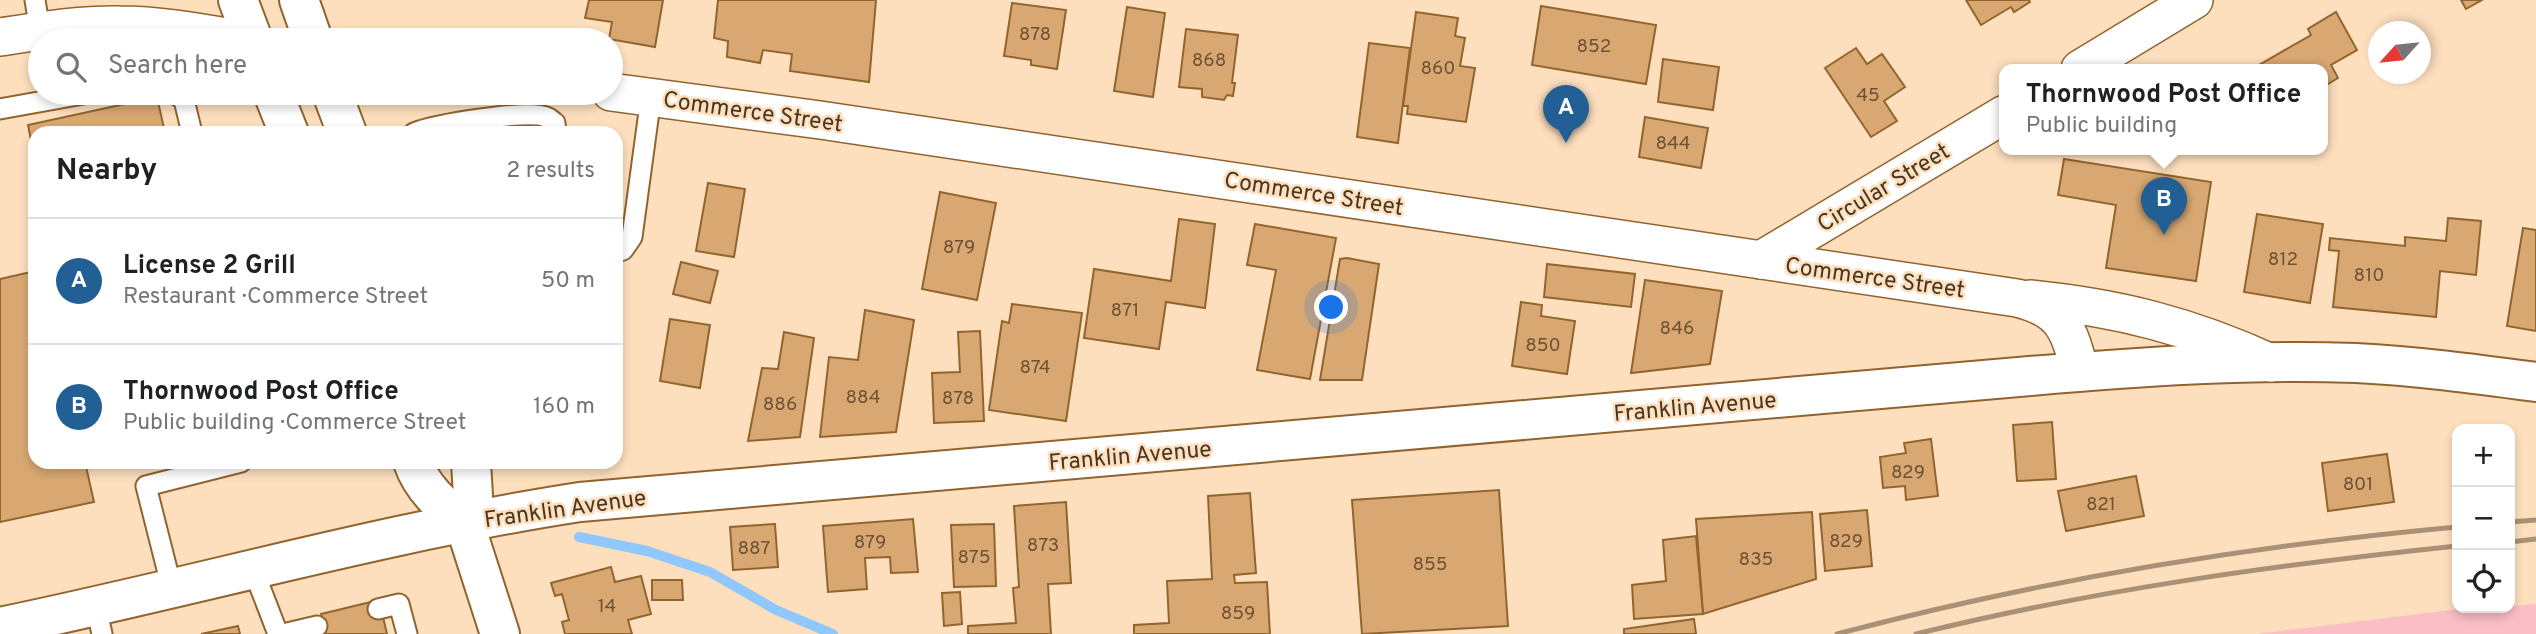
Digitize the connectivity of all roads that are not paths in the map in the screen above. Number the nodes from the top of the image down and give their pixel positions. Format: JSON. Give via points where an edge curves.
{"nodes":[{"id":1,"x":238,"y":0,"type":"edge"},
{"id":2,"x":299,"y":0,"type":"edge"},
{"id":3,"x":2194,"y":0,"type":"edge"},
{"id":4,"x":37,"y":15,"type":"edge"},
{"id":5,"x":168,"y":28,"type":"edge"},
{"id":6,"x":248,"y":28,"type":"edge"},
{"id":7,"x":309,"y":28,"type":"edge"},
{"id":8,"x":0,"y":37,"type":"edge"},
{"id":9,"x":2088,"y":64,"type":"edge"},
{"id":10,"x":623,"y":94,"type":"edge"},
{"id":11,"x":651,"y":97,"type":"junction"},
{"id":12,"x":28,"y":104,"type":"edge"},
{"id":13,"x":185,"y":105,"type":"edge"},
{"id":14,"x":278,"y":105,"type":"edge"},
{"id":15,"x":336,"y":105,"type":"edge"},
{"id":16,"x":0,"y":109,"type":"edge"},
{"id":17,"x":1999,"y":118,"type":"edge"},
{"id":18,"x":190,"y":126,"type":"edge"},
{"id":19,"x":286,"y":126,"type":"edge"},
{"id":20,"x":344,"y":126,"type":"edge"},
{"id":21,"x":454,"y":126,"type":"edge"},
{"id":22,"x":555,"y":126,"type":"edge"},
{"id":23,"x":623,"y":249,"type":"edge"},
{"id":24,"x":1761,"y":260,"type":"junction"},
{"id":25,"x":2017,"y":298,"type":"junction"},
{"id":26,"x":2271,"y":363,"type":"junction"},
{"id":27,"x":2080,"y":372,"type":"junction"},
{"id":28,"x":2536,"y":382,"type":"edge"},
{"id":29,"x":213,"y":469,"type":"edge"},
{"id":30,"x":417,"y":469,"type":"edge"},
{"id":31,"x":472,"y":469,"type":"edge"},
{"id":32,"x":464,"y":522,"type":"junction"},
{"id":33,"x":253,"y":569,"type":"junction"},
{"id":34,"x":172,"y":589,"type":"junction"},
{"id":35,"x":377,"y":609,"type":"dead end"},
{"id":36,"x":99,"y":620,"type":"edge"},
{"id":37,"x":317,"y":625,"type":"dead end"},
{"id":38,"x":0,"y":627,"type":"edge"},
{"id":39,"x":278,"y":634,"type":"edge"},
{"id":40,"x":284,"y":634,"type":"edge"},
{"id":41,"x":407,"y":634,"type":"edge"},
{"id":42,"x":500,"y":634,"type":"edge"}],
"edges":[{"from":1,"to":6,"type":"main road"},
{"from":2,"to":7,"type":"main road"},
{"from":3,"to":9,"type":"street"},
{"from":4,"to":5,"type":"street"},
{"from":4,"to":8,"type":"street"},
{"from":10,"to":11,"type":"street","name":"Commerce Street"},
{"from":11,"to":23,"type":"lane","via":[[632,237]]},
{"from":11,"to":24,"type":"street","name":"Commerce Street"},
{"from":12,"to":16,"type":"lane"},
{"from":13,"to":18,"type":"lane"},
{"from":14,"to":19,"type":"main road"},
{"from":15,"to":20,"type":"main road"},
{"from":17,"to":24,"type":"street","name":"Circular Street"},
{"from":21,"to":22,"type":"lane","via":[[525,114],[546,116]]},
{"from":24,"to":25,"type":"street","name":"Commerce Street"},
{"from":25,"to":26,"type":"street","name":"Commerce Street","via":[[2148,317]]},
{"from":25,"to":27,"type":"street","name":"Commerce Street","via":[[2056,314]]},
{"from":26,"to":27,"type":"main road","name":"Franklin Avenue"},
{"from":26,"to":28,"type":"main road","name":"Commerce Street","via":[[2357,363]]},
{"from":27,"to":32,"type":"main road","name":"Franklin Avenue","via":[[580,502]]},
{"from":29,"to":34,"type":"lane","via":[[146,486]]},
{"from":30,"to":32,"type":"main road","via":[[428,490]]},
{"from":31,"to":32,"type":"main road","via":[[474,496]]},
{"from":32,"to":33,"type":"main road","name":"Franklin Avenue"},
{"from":32,"to":42,"type":"main road"},
{"from":33,"to":34,"type":"main road","name":"Franklin Avenue"},
{"from":33,"to":39,"type":"lane"},
{"from":34,"to":36,"type":"main road","name":"Franklin Avenue"},
{"from":35,"to":41,"type":"lane","via":[[399,604]]},
{"from":36,"to":38,"type":"main road","name":"Franklin Avenue"},
{"from":37,"to":40,"type":"lane"}]}
